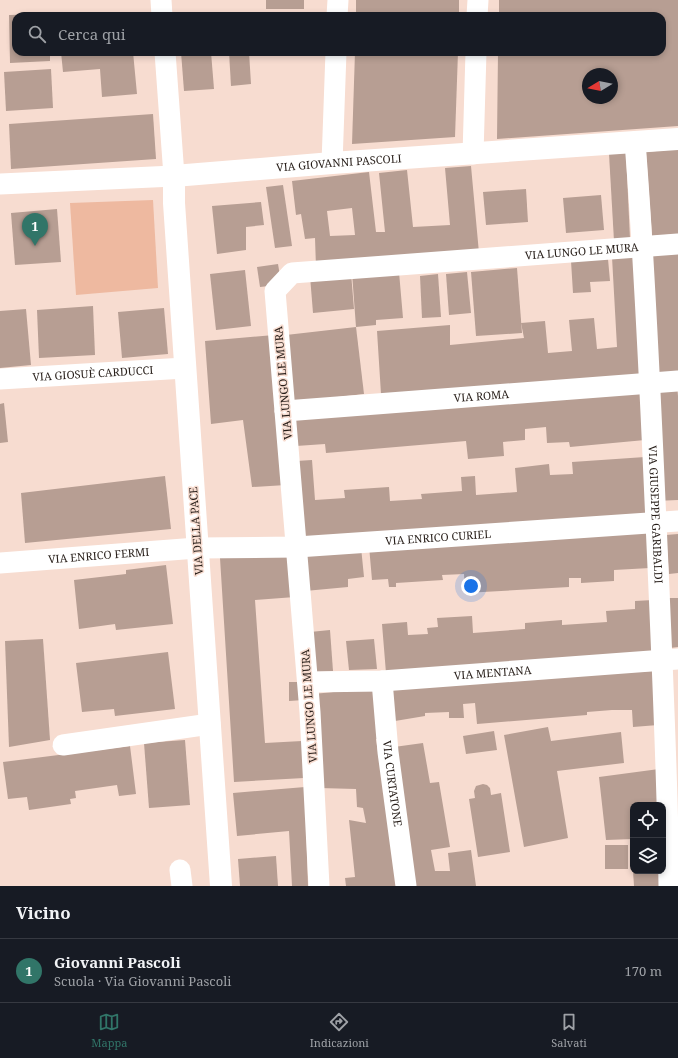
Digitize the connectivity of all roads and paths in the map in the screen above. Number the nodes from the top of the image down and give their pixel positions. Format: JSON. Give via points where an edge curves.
{"nodes":[{"id":1,"x":161,"y":0,"type":"edge"},
{"id":2,"x":338,"y":0,"type":"edge"},
{"id":3,"x":478,"y":0,"type":"edge"},
{"id":4,"x":162,"y":12,"type":"edge"},
{"id":5,"x":337,"y":12,"type":"edge"},
{"id":6,"x":477,"y":12,"type":"edge"},
{"id":7,"x":165,"y":56,"type":"edge"},
{"id":8,"x":336,"y":56,"type":"edge"},
{"id":9,"x":476,"y":56,"type":"edge"},
{"id":10,"x":678,"y":139,"type":"edge"},
{"id":11,"x":635,"y":142,"type":"junction"},
{"id":12,"x":473,"y":154,"type":"junction"},
{"id":13,"x":332,"y":164,"type":"junction"},
{"id":14,"x":174,"y":176,"type":"junction"},
{"id":15,"x":0,"y":184,"type":"edge"},
{"id":16,"x":678,"y":244,"type":"edge"},
{"id":17,"x":642,"y":247,"type":"junction"},
{"id":18,"x":185,"y":368,"type":"junction"},
{"id":19,"x":0,"y":379,"type":"edge"},
{"id":20,"x":678,"y":381,"type":"edge"},
{"id":21,"x":649,"y":383,"type":"junction"},
{"id":22,"x":285,"y":411,"type":"junction"},
{"id":23,"x":678,"y":521,"type":"edge"},
{"id":24,"x":656,"y":523,"type":"junction"},
{"id":25,"x":297,"y":547,"type":"junction"},
{"id":26,"x":197,"y":548,"type":"junction"},
{"id":27,"x":0,"y":563,"type":"edge"},
{"id":28,"x":670,"y":659,"type":"edge"},
{"id":29,"x":382,"y":681,"type":"junction"},
{"id":30,"x":308,"y":682,"type":"junction"},
{"id":31,"x":210,"y":724,"type":"junction"},
{"id":32,"x":63,"y":745,"type":"dead end"},
{"id":33,"x":673,"y":794,"type":"edge"},
{"id":34,"x":221,"y":886,"type":"edge"},
{"id":35,"x":319,"y":886,"type":"edge"},
{"id":36,"x":406,"y":886,"type":"edge"},
{"id":37,"x":669,"y":886,"type":"edge"}],
"edges":[{"from":1,"to":4,"type":"street"},
{"from":2,"to":5,"type":"street"},
{"from":3,"to":6,"type":"street"},
{"from":7,"to":14,"type":"street"},
{"from":8,"to":13,"type":"street"},
{"from":9,"to":12,"type":"street"},
{"from":10,"to":11,"type":"main road","name":"VIA GIOVANNI PASCOLI"},
{"from":11,"to":12,"type":"main road","name":"VIA GIOVANNI PASCOLI"},
{"from":11,"to":17,"type":"street","name":"VIA GIUSEPPE GARIBALDI"},
{"from":12,"to":13,"type":"main road","name":"VIA GIOVANNI PASCOLI"},
{"from":13,"to":14,"type":"main road","name":"VIA GIOVANNI PASCOLI"},
{"from":14,"to":15,"type":"street","name":"VIA GIOVANNI PASCOLI"},
{"from":14,"to":18,"type":"main road","name":"VIA DELLA PACE"},
{"from":16,"to":17,"type":"street","name":"VIA LUNGO LE MURA"},
{"from":17,"to":21,"type":"street","name":"VIA GIUSEPPE GARIBALDI"},
{"from":17,"to":22,"type":"street","name":"VIA LUNGO LE MURA","via":[[292,273],[276,291]]},
{"from":18,"to":19,"type":"street","name":"VIA GIOSUÈ CARDUCCI"},
{"from":18,"to":26,"type":"main road","name":"VIA DELLA PACE"},
{"from":20,"to":21,"type":"street","name":"VIA ROMA"},
{"from":21,"to":22,"type":"street","name":"VIA ROMA"},
{"from":21,"to":24,"type":"street","name":"VIA GIUSEPPE GARIBALDI"},
{"from":22,"to":25,"type":"street","name":"VIA LUNGO LE MURA"},
{"from":23,"to":24,"type":"street","name":"VIA ENRICO CURIEL"},
{"from":24,"to":25,"type":"street","name":"VIA ENRICO CURIEL"},
{"from":24,"to":28,"type":"street","name":"VIA GIUSEPPE GARIBALDI"},
{"from":25,"to":26,"type":"street","name":"VIA ENRICO CURIEL"},
{"from":25,"to":30,"type":"street","name":"VIA LUNGO LE MURA"},
{"from":26,"to":27,"type":"street","name":"VIA ENRICO FERMI"},
{"from":26,"to":31,"type":"main road","name":"VIA DELLA PACE"},
{"from":28,"to":29,"type":"street","name":"VIA MENTANA"},
{"from":28,"to":33,"type":"street","name":"VIA GIUSEPPE GARIBALDI"},
{"from":29,"to":30,"type":"street","name":"VIA MENTANA"},
{"from":29,"to":36,"type":"street","name":"VIA CURTATONE","via":[[388,752]]},
{"from":30,"to":35,"type":"street","name":"VIA LUNGO LE MURA"},
{"from":31,"to":32,"type":"street"},
{"from":31,"to":34,"type":"main road","name":"VIA DELLA PACE"},
{"from":33,"to":37,"type":"street","name":"VIA GIUSEPPE GARIBALDI"}]}
